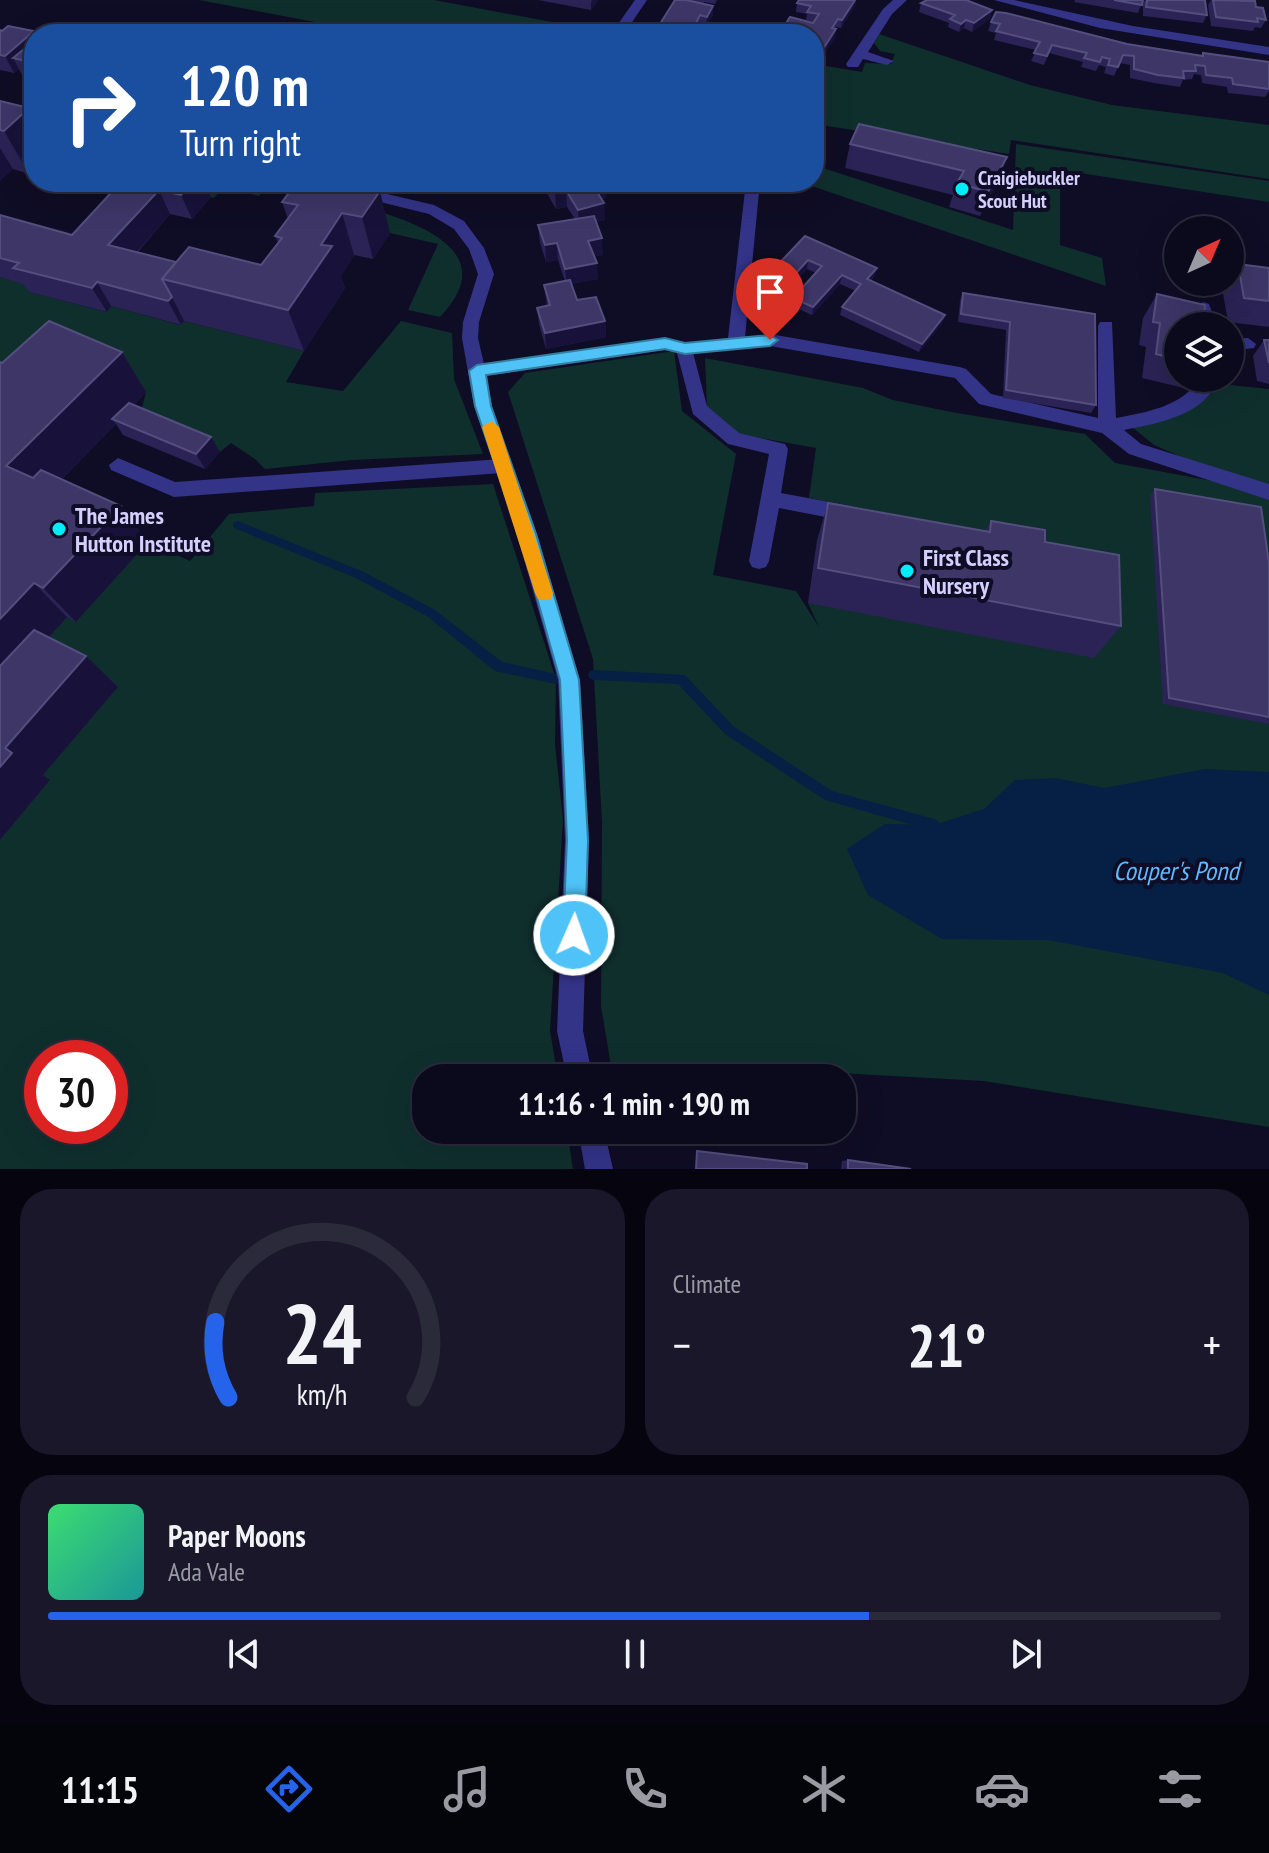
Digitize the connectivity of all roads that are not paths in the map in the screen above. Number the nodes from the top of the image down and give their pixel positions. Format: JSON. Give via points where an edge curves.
{"nodes":[{"id":1,"x":641,"y":0,"type":"edge"},
{"id":2,"x":901,"y":0,"type":"edge"},
{"id":3,"x":1000,"y":0,"type":"edge"},
{"id":4,"x":624,"y":24,"type":"edge"},
{"id":5,"x":1269,"y":51,"type":"edge"},
{"id":6,"x":887,"y":61,"type":"dead end"},
{"id":7,"x":358,"y":192,"type":"edge"},
{"id":8,"x":752,"y":192,"type":"edge"},
{"id":9,"x":1203,"y":308,"type":"edge"},
{"id":10,"x":1204,"y":312,"type":"edge"},
{"id":11,"x":1106,"y":326,"type":"dead end"},
{"id":12,"x":736,"y":344,"type":"junction"},
{"id":13,"x":685,"y":349,"type":"junction"},
{"id":14,"x":477,"y":371,"type":"junction"},
{"id":15,"x":1199,"y":392,"type":"edge"},
{"id":16,"x":1107,"y":427,"type":"junction"},
{"id":17,"x":118,"y":465,"type":"dead end"},
{"id":18,"x":502,"y":466,"type":"junction"},
{"id":19,"x":1269,"y":492,"type":"edge"},
{"id":20,"x":771,"y":499,"type":"junction"},
{"id":21,"x":875,"y":519,"type":"edge"},
{"id":22,"x":759,"y":561,"type":"dead end"},
{"id":23,"x":577,"y":1064,"type":"edge"},
{"id":24,"x":594,"y":1144,"type":"edge"},
{"id":25,"x":599,"y":1169,"type":"edge"}],
"edges":[{"from":1,"to":4,"type":"street"},
{"from":2,"to":6,"type":"street","via":[[887,12],[857,59]]},
{"from":3,"to":5,"type":"street","via":[[1151,36]]},
{"from":7,"to":14,"type":"street","via":[[434,210],[459,225],[476,248],[486,274],[471,330]]},
{"from":8,"to":12,"type":"street"},
{"from":9,"to":10,"type":"street"},
{"from":11,"to":16,"type":"street"},
{"from":12,"to":13,"type":"street"},
{"from":12,"to":16,"type":"street","via":[[770,340],[960,373],[985,399]]},
{"from":13,"to":14,"type":"street","via":[[665,344]]},
{"from":13,"to":20,"type":"street","via":[[699,409],[734,439],[779,449]]},
{"from":14,"to":18,"type":"street"},
{"from":15,"to":16,"type":"street","via":[[1157,417]]},
{"from":16,"to":19,"type":"street","via":[[1135,449]]},
{"from":17,"to":18,"type":"street","via":[[174,490]]},
{"from":18,"to":23,"type":"street","via":[[569,680],[577,840],[570,1031]]},
{"from":20,"to":21,"type":"street"},
{"from":20,"to":22,"type":"street"},
{"from":24,"to":25,"type":"street"}]}
